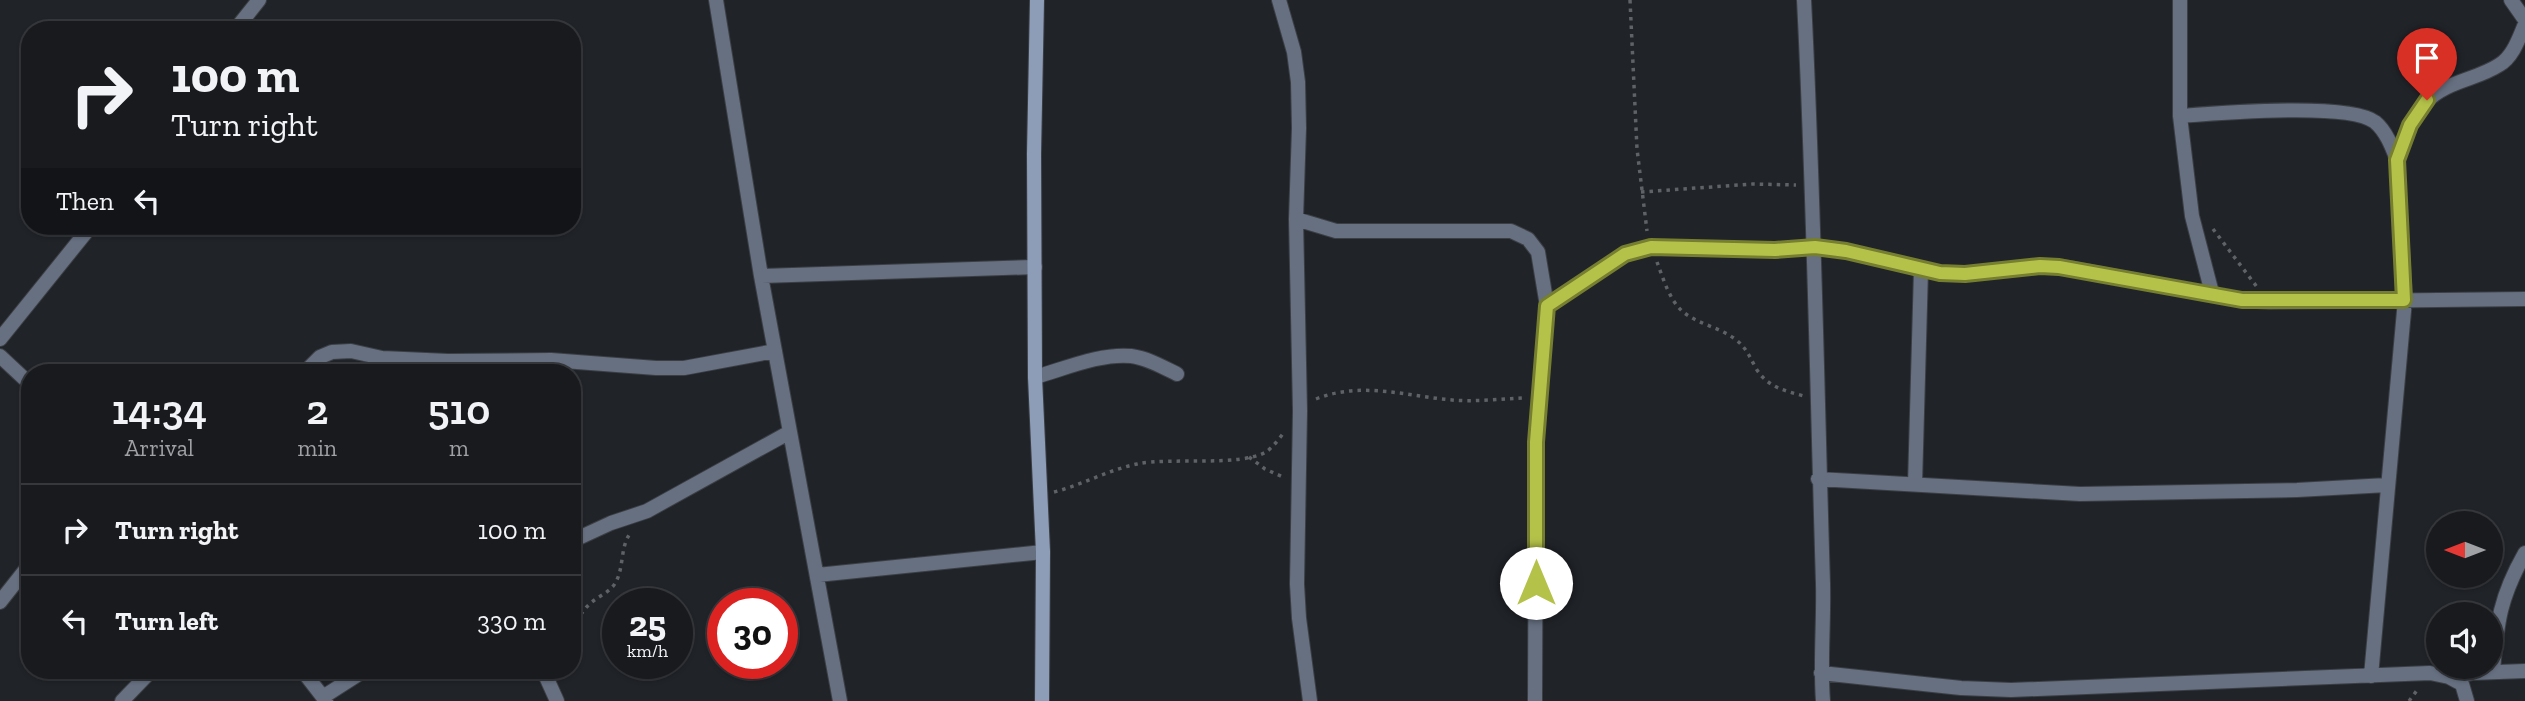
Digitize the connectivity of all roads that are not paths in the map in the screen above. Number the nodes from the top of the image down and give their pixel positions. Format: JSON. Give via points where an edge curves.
{"nodes":[{"id":1,"x":716,"y":0,"type":"edge"},
{"id":2,"x":1037,"y":0,"type":"edge"},
{"id":3,"x":1279,"y":0,"type":"edge"},
{"id":4,"x":1804,"y":0,"type":"edge"},
{"id":5,"x":2180,"y":0,"type":"edge"},
{"id":6,"x":2511,"y":0,"type":"edge"},
{"id":7,"x":257,"y":1,"type":"edge"},
{"id":8,"x":242,"y":21,"type":"edge"},
{"id":9,"x":2525,"y":22,"type":"edge"},
{"id":10,"x":2180,"y":116,"type":"junction"},
{"id":11,"x":2397,"y":160,"type":"junction"},
{"id":12,"x":1296,"y":219,"type":"junction"},
{"id":13,"x":83,"y":235,"type":"edge"},
{"id":14,"x":1815,"y":247,"type":"junction"},
{"id":15,"x":1035,"y":267,"type":"junction"},
{"id":16,"x":1921,"y":270,"type":"junction"},
{"id":17,"x":761,"y":276,"type":"junction"},
{"id":18,"x":2212,"y":293,"type":"junction"},
{"id":19,"x":2525,"y":299,"type":"edge"},
{"id":20,"x":2404,"y":300,"type":"junction"},
{"id":21,"x":1547,"y":306,"type":"junction"},
{"id":22,"x":2,"y":331,"type":"edge"},
{"id":23,"x":775,"y":351,"type":"junction"},
{"id":24,"x":0,"y":356,"type":"edge"},
{"id":25,"x":313,"y":364,"type":"edge"},
{"id":26,"x":1177,"y":374,"type":"dead end"},
{"id":27,"x":21,"y":376,"type":"edge"},
{"id":28,"x":1035,"y":377,"type":"junction"},
{"id":29,"x":790,"y":432,"type":"junction"},
{"id":30,"x":1818,"y":479,"type":"junction"},
{"id":31,"x":1915,"y":484,"type":"junction"},
{"id":32,"x":2387,"y":485,"type":"junction"},
{"id":33,"x":581,"y":537,"type":"edge"},
{"id":34,"x":1043,"y":552,"type":"junction"},
{"id":35,"x":2525,"y":553,"type":"edge"},
{"id":36,"x":21,"y":575,"type":"edge"},
{"id":37,"x":817,"y":575,"type":"junction"},
{"id":38,"x":0,"y":602,"type":"edge"},
{"id":39,"x":2503,"y":602,"type":"edge"},
{"id":40,"x":2503,"y":671,"type":"edge"},
{"id":41,"x":2525,"y":672,"type":"edge"},
{"id":42,"x":1821,"y":673,"type":"junction"},
{"id":43,"x":2426,"y":673,"type":"edge"},
{"id":44,"x":2371,"y":676,"type":"junction"},
{"id":45,"x":143,"y":679,"type":"edge"},
{"id":46,"x":309,"y":679,"type":"edge"},
{"id":47,"x":352,"y":679,"type":"edge"},
{"id":48,"x":547,"y":679,"type":"edge"},
{"id":49,"x":2453,"y":679,"type":"edge"},
{"id":50,"x":324,"y":699,"type":"edge"},
{"id":51,"x":122,"y":701,"type":"edge"},
{"id":52,"x":557,"y":701,"type":"edge"},
{"id":53,"x":840,"y":701,"type":"edge"},
{"id":54,"x":1042,"y":701,"type":"edge"},
{"id":55,"x":1310,"y":701,"type":"edge"},
{"id":56,"x":1535,"y":701,"type":"edge"},
{"id":57,"x":1823,"y":701,"type":"edge"},
{"id":58,"x":2467,"y":701,"type":"edge"}],
"edges":[{"from":1,"to":17,"type":"street"},
{"from":2,"to":15,"type":"street"},
{"from":3,"to":12,"type":"street","via":[[1298,82]]},
{"from":4,"to":14,"type":"street"},
{"from":5,"to":10,"type":"street"},
{"from":6,"to":9,"type":"street"},
{"from":7,"to":8,"type":"street"},
{"from":9,"to":11,"type":"street","via":[[2513,50],[2499,65],[2427,100],[2410,125]]},
{"from":10,"to":11,"type":"street","via":[[2354,114],[2375,122]]},
{"from":10,"to":18,"type":"street","via":[[2192,216]]},
{"from":11,"to":20,"type":"street"},
{"from":12,"to":21,"type":"street","via":[[1336,231],[1511,231],[1528,239],[1538,251]]},
{"from":12,"to":55,"type":"street","via":[[1299,618]]},
{"from":13,"to":22,"type":"street"},
{"from":14,"to":16,"type":"street"},
{"from":14,"to":21,"type":"street","via":[[1651,247],[1625,254]]},
{"from":14,"to":30,"type":"street"},
{"from":15,"to":17,"type":"street"},
{"from":15,"to":28,"type":"street"},
{"from":16,"to":18,"type":"street","via":[[1965,274],[2059,267]]},
{"from":16,"to":31,"type":"street"},
{"from":17,"to":23,"type":"street"},
{"from":18,"to":20,"type":"street","via":[[2270,302]]},
{"from":19,"to":20,"type":"street"},
{"from":20,"to":32,"type":"street"},
{"from":21,"to":56,"type":"street","via":[[1536,454]]},
{"from":23,"to":25,"type":"street","via":[[684,368],[551,360],[382,358],[351,351],[332,352]]},
{"from":23,"to":29,"type":"street"},
{"from":24,"to":27,"type":"street"},
{"from":26,"to":28,"type":"street","via":[[1131,356]]},
{"from":28,"to":34,"type":"street"},
{"from":29,"to":33,"type":"street","via":[[647,511]]},
{"from":29,"to":37,"type":"street"},
{"from":30,"to":31,"type":"street"},
{"from":30,"to":42,"type":"street"},
{"from":31,"to":32,"type":"street","via":[[2080,494]]},
{"from":32,"to":44,"type":"street"},
{"from":34,"to":37,"type":"street"},
{"from":34,"to":54,"type":"street"},
{"from":35,"to":39,"type":"street"},
{"from":36,"to":38,"type":"street"},
{"from":37,"to":53,"type":"street"},
{"from":40,"to":41,"type":"street"},
{"from":42,"to":44,"type":"street","via":[[2011,690]]},
{"from":42,"to":57,"type":"street"},
{"from":43,"to":44,"type":"street"},
{"from":45,"to":51,"type":"street"},
{"from":46,"to":50,"type":"street"},
{"from":47,"to":50,"type":"street"},
{"from":48,"to":52,"type":"street"},
{"from":49,"to":58,"type":"street","via":[[2462,684]]}]}
